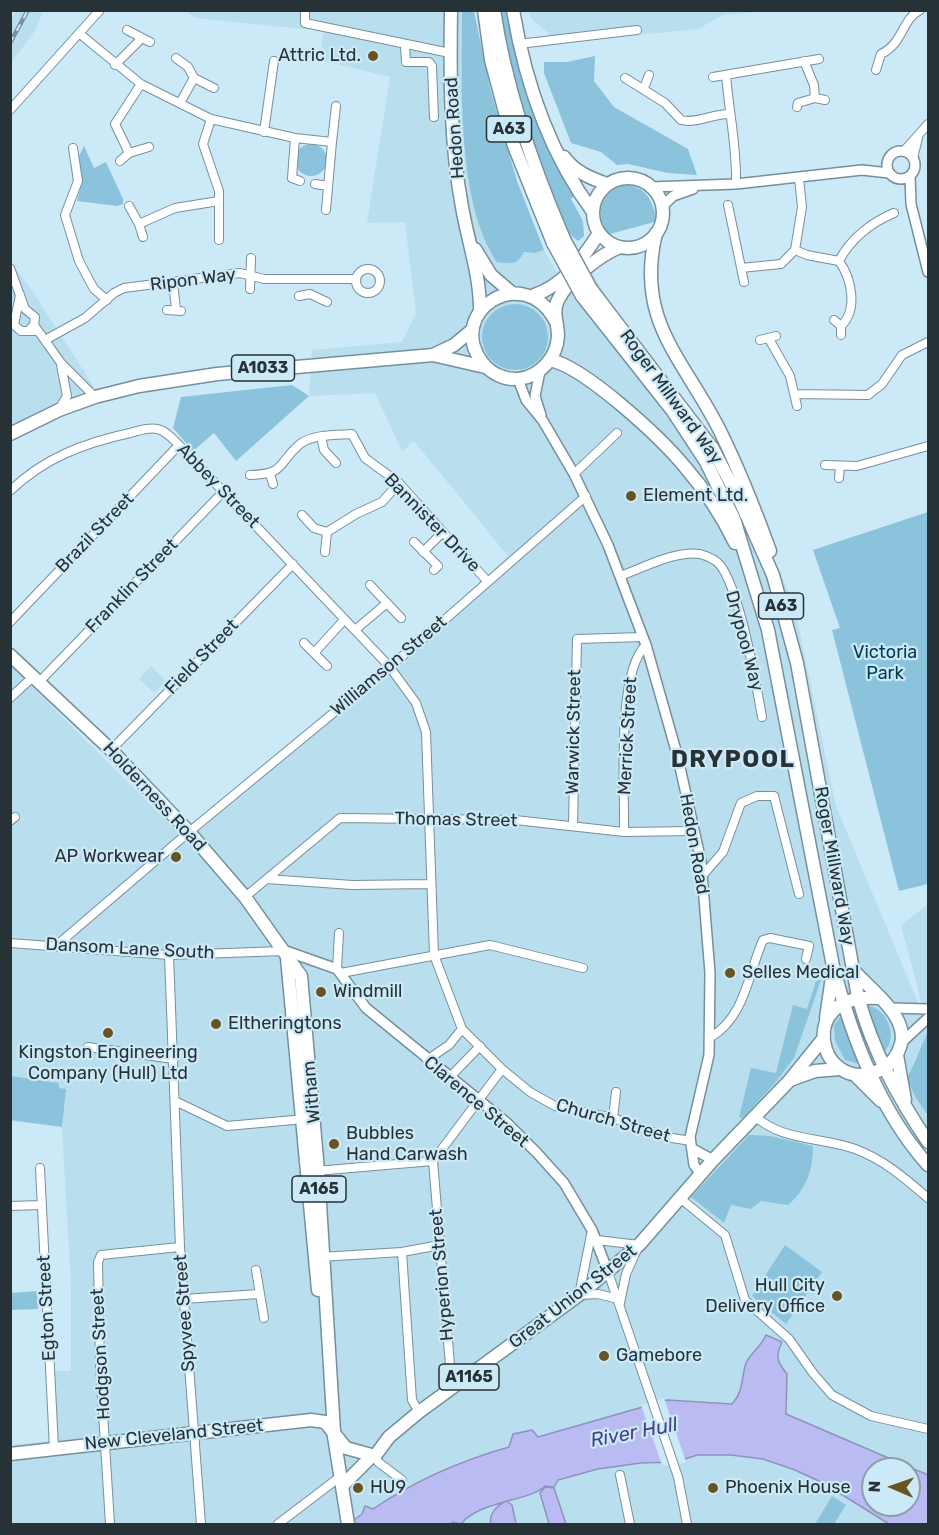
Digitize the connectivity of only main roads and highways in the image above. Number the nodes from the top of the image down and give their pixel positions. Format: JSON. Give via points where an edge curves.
{"nodes":[{"id":1,"x":451,"y":10,"type":"edge"},
{"id":2,"x":484,"y":10,"type":"edge"},
{"id":3,"x":495,"y":10,"type":"edge"},
{"id":4,"x":513,"y":10,"type":"edge"},
{"id":5,"x":555,"y":146,"type":"junction"},
{"id":6,"x":608,"y":184,"type":"junction"},
{"id":7,"x":593,"y":212,"type":"junction"},
{"id":8,"x":599,"y":232,"type":"junction"},
{"id":9,"x":656,"y":232,"type":"junction"},
{"id":10,"x":558,"y":241,"type":"junction"},
{"id":11,"x":471,"y":243,"type":"junction"},
{"id":12,"x":620,"y":247,"type":"junction"},
{"id":13,"x":512,"y":293,"type":"junction"},
{"id":14,"x":586,"y":293,"type":"junction"},
{"id":15,"x":532,"y":296,"type":"junction"},
{"id":16,"x":480,"y":310,"type":"junction"},
{"id":17,"x":555,"y":320,"type":"junction"},
{"id":18,"x":472,"y":330,"type":"junction"},
{"id":19,"x":434,"y":355,"type":"junction"},
{"id":20,"x":550,"y":360,"type":"junction"},
{"id":21,"x":485,"y":367,"type":"junction"},
{"id":22,"x":10,"y":434,"type":"edge"},
{"id":23,"x":752,"y":576,"type":"junction"},
{"id":24,"x":10,"y":655,"type":"edge"},
{"id":25,"x":797,"y":663,"type":"junction"},
{"id":26,"x":286,"y":951,"type":"junction"},
{"id":27,"x":833,"y":966,"type":"junction"},
{"id":28,"x":854,"y":971,"type":"junction"},
{"id":29,"x":858,"y":997,"type":"junction"},
{"id":30,"x":878,"y":998,"type":"junction"},
{"id":31,"x":843,"y":1002,"type":"junction"},
{"id":32,"x":826,"y":1019,"type":"junction"},
{"id":33,"x":823,"y":1039,"type":"junction"},
{"id":34,"x":897,"y":1055,"type":"junction"},
{"id":35,"x":840,"y":1069,"type":"junction"},
{"id":36,"x":883,"y":1069,"type":"junction"},
{"id":37,"x":870,"y":1074,"type":"junction"},
{"id":38,"x":856,"y":1076,"type":"junction"},
{"id":39,"x":789,"y":1081,"type":"junction"},
{"id":40,"x":884,"y":1104,"type":"junction"},
{"id":41,"x":907,"y":1110,"type":"junction"},
{"id":42,"x":309,"y":1119,"type":"junction"},
{"id":43,"x":928,"y":1142,"type":"edge"},
{"id":44,"x":928,"y":1165,"type":"edge"},
{"id":45,"x":334,"y":1432,"type":"junction"},
{"id":46,"x":10,"y":1454,"type":"edge"},
{"id":47,"x":373,"y":1457,"type":"junction"},
{"id":48,"x":341,"y":1481,"type":"junction"},
{"id":49,"x":348,"y":1524,"type":"edge"}],
"edges":[{"from":1,"to":11,"type":"main road","name":"Hedon Road","via":[[452,133]]},
{"from":2,"to":10,"type":"main road","name":"Roger Millward Way","number":"A63","via":[[491,60],[513,146]]},
{"from":3,"to":10,"type":"main road","name":"Roger Millward Way","number":"A63","via":[[500,48],[524,141]]},
{"from":4,"to":5,"type":"main road","via":[[519,44]]},
{"from":5,"to":6,"type":"main road","via":[[571,166]]},
{"from":5,"to":7,"type":"main road","via":[[566,172]]},
{"from":6,"to":7,"type":"main road","via":[[600,192]]},
{"from":6,"to":9,"type":"main road","via":[[630,178],[651,187],[662,207]]},
{"from":7,"to":8,"type":"main road"},
{"from":8,"to":12,"type":"main road"},
{"from":8,"to":15,"type":"main road","via":[[575,269]]},
{"from":9,"to":12,"type":"main road","via":[[640,245]]},
{"from":9,"to":25,"type":"main road","number":"A63","via":[[650,274],[654,311],[746,486],[776,565]]},
{"from":10,"to":14,"type":"main road","name":"Roger Millward Way","number":"A63","bridge":true},
{"from":11,"to":13,"type":"main road","via":[[491,275]]},
{"from":11,"to":16,"type":"main road","name":"Hedon Road","via":[[480,285]]},
{"from":12,"to":17,"type":"main road","via":[[606,252],[558,298]]},
{"from":13,"to":15,"type":"main road"},
{"from":13,"to":16,"type":"main road"},
{"from":14,"to":23,"type":"main road","name":"Roger Millward Way","number":"A63","via":[[706,462],[734,519]]},
{"from":14,"to":25,"type":"main road","name":"Roger Millward Way","number":"A63","via":[[713,449],[773,575]]},
{"from":15,"to":17,"type":"main road"},
{"from":16,"to":18,"type":"main road"},
{"from":17,"to":20,"type":"main road","via":[[558,334]]},
{"from":18,"to":19,"type":"main road","number":"A1033"},
{"from":18,"to":21,"type":"main road","via":[[477,356]]},
{"from":19,"to":21,"type":"main road","number":"A1033"},
{"from":19,"to":22,"type":"main road","number":"A1033","via":[[228,372],[139,386],[58,410]]},
{"from":20,"to":21,"type":"main road","number":"A1033","via":[[540,371],[518,379],[506,378]]},
{"from":20,"to":23,"type":"main road","number":"A63","via":[[578,371],[685,466],[723,519]]},
{"from":23,"to":27,"type":"main road","name":"Roger Millward Way","number":"A63","via":[[771,641]]},
{"from":24,"to":26,"type":"main road","name":"Holderness Road","number":"A165","via":[[111,750],[189,832]]},
{"from":25,"to":28,"type":"main road","name":"Roger Millward Way","number":"A63"},
{"from":26,"to":42,"type":"main road","name":"Witham","number":"A165"},
{"from":26,"to":42,"type":"main road","name":"Witham","number":"A165","via":[[301,976]]},
{"from":27,"to":31,"type":"main road","name":"Roger Millward Way","number":"A63"},
{"from":27,"to":32,"type":"main road","name":"Roger Millward Way","number":"A63"},
{"from":28,"to":29,"type":"main road","name":"Roger Millward Way","number":"A63"},
{"from":28,"to":30,"type":"main road","name":"Roger Millward Way"},
{"from":29,"to":30,"type":"main road"},
{"from":29,"to":31,"type":"main road"},
{"from":29,"to":36,"type":"main road","name":"Roger Millward Way","number":"A63"},
{"from":30,"to":34,"type":"main road","name":"Roger Millward Way","via":[[891,1008],[900,1023],[902,1042]]},
{"from":31,"to":32,"type":"main road"},
{"from":31,"to":37,"type":"main road","name":"Roger Millward Way","number":"A63"},
{"from":32,"to":33,"type":"main road","name":"Roger Millward Way"},
{"from":33,"to":35,"type":"main road","via":[[826,1053]]},
{"from":33,"to":39,"type":"main road","name":"Great Union Street","number":"A1165"},
{"from":34,"to":36,"type":"main road"},
{"from":34,"to":41,"type":"main road","name":"Roger Millward Way","number":"A63"},
{"from":35,"to":38,"type":"main road"},
{"from":35,"to":39,"type":"main road","name":"Great Union Street","number":"A1165","via":[[815,1071]]},
{"from":36,"to":37,"type":"main road"},
{"from":36,"to":41,"type":"main road","name":"Roger Millward Way","number":"A63"},
{"from":37,"to":38,"type":"main road"},
{"from":37,"to":40,"type":"main road","name":"Roger Millward Way","number":"A63"},
{"from":38,"to":40,"type":"main road","name":"Roger Millward Way","number":"A63"},
{"from":39,"to":47,"type":"main road","name":"Great Union Street","number":"A1165","via":[[639,1245],[579,1295],[419,1412],[389,1437]]},
{"from":40,"to":44,"type":"main road","name":"Roger Millward Way","number":"A63"},
{"from":41,"to":43,"type":"main road","name":"Roger Millward Way","number":"A63"},
{"from":42,"to":45,"type":"main road","name":"Witham","number":"A165","via":[[325,1383]]},
{"from":45,"to":46,"type":"main road","name":"New Cleveland Street","via":[[325,1422],[311,1420]]},
{"from":45,"to":47,"type":"main road","via":[[346,1448]]},
{"from":45,"to":48,"type":"main road","name":"Witham","number":"A165"},
{"from":47,"to":48,"type":"main road","number":"A1165"},
{"from":48,"to":49,"type":"main road","name":"Witham","number":"A165"}]}
